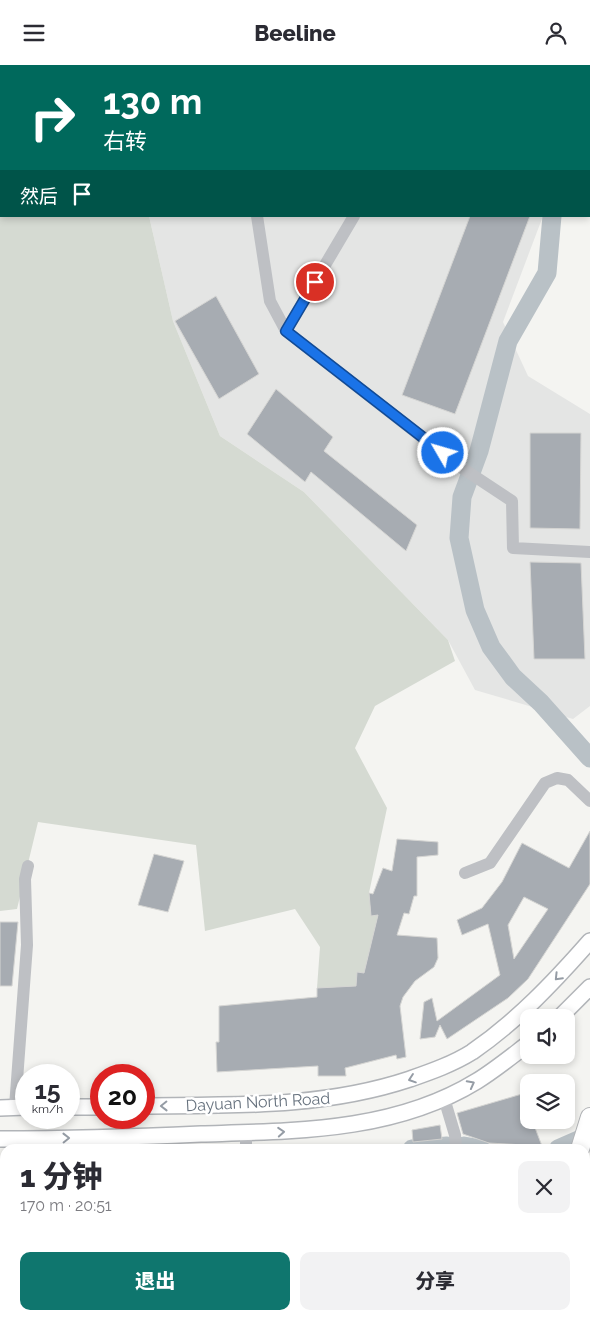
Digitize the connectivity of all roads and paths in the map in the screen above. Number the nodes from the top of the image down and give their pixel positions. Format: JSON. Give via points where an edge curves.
{"nodes":[{"id":1,"x":257,"y":217,"type":"edge"},
{"id":2,"x":353,"y":217,"type":"edge"},
{"id":3,"x":286,"y":331,"type":"junction"},
{"id":4,"x":590,"y":552,"type":"edge"},
{"id":5,"x":590,"y":801,"type":"edge"},
{"id":6,"x":28,"y":866,"type":"dead end"},
{"id":7,"x":466,"y":873,"type":"dead end"},
{"id":8,"x":590,"y":941,"type":"edge"},
{"id":9,"x":590,"y":987,"type":"edge"},
{"id":10,"x":568,"y":1009,"type":"edge"},
{"id":11,"x":520,"y":1050,"type":"edge"},
{"id":12,"x":444,"y":1098,"type":"junction"},
{"id":13,"x":155,"y":1106,"type":"edge"},
{"id":14,"x":14,"y":1107,"type":"edge"},
{"id":15,"x":590,"y":1117,"type":"edge"},
{"id":16,"x":0,"y":1139,"type":"edge"},
{"id":17,"x":246,"y":1141,"type":"edge"},
{"id":18,"x":36,"y":1144,"type":"edge"},
{"id":19,"x":456,"y":1144,"type":"edge"},
{"id":20,"x":582,"y":1144,"type":"edge"}],
"edges":[{"from":1,"to":3,"type":"street","via":[[270,301]]},
{"from":2,"to":3,"type":"street"},
{"from":3,"to":4,"type":"street","via":[[459,466],[512,501],[513,548]]},
{"from":5,"to":7,"type":"street","via":[[568,780],[557,777],[545,783],[490,863]]},
{"from":6,"to":14,"type":"street","via":[[25,879],[27,945]]},
{"from":8,"to":13,"type":"main road","name":"Dayuan North Road","one_way":true,"via":[[560,976],[515,1019],[470,1053],[432,1072],[387,1087],[321,1101]]},
{"from":9,"to":10,"type":"main road"},
{"from":12,"to":11,"type":"main road","name":"Dayuan North Road","one_way":true,"via":[[476,1082]]},
{"from":17,"to":12,"type":"main road","name":"Dayuan North Road","one_way":true,"via":[[356,1125]]},
{"from":12,"to":19,"type":"street"},
{"from":15,"to":20,"type":"highway"},
{"from":16,"to":18,"type":"main road","name":"Dayuan North Road"},
{"from":18,"to":17,"type":"main road","name":"Dayuan North Road","one_way":true}]}
